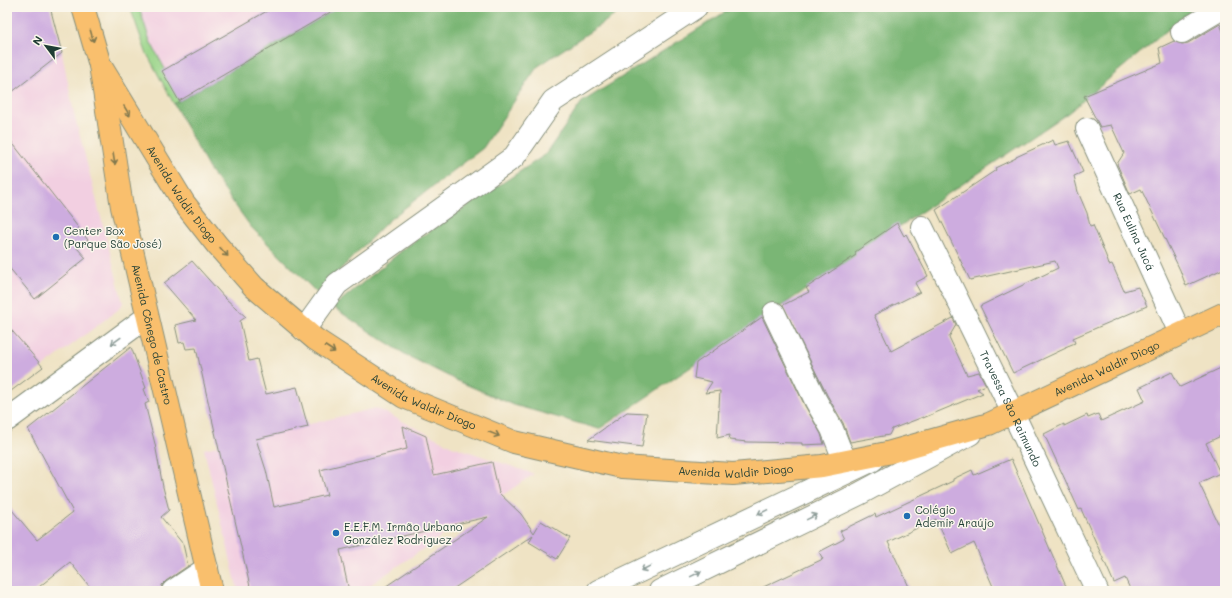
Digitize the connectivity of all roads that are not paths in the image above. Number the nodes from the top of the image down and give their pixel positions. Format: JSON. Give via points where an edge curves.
{"nodes":[{"id":1,"x":84,"y":7,"type":"edge"},
{"id":2,"x":696,"y":7,"type":"edge"},
{"id":3,"x":1224,"y":7,"type":"edge"},
{"id":4,"x":1182,"y":32,"type":"dead end"},
{"id":5,"x":100,"y":65,"type":"junction"},
{"id":6,"x":1087,"y":129,"type":"dead end"},
{"id":7,"x":922,"y":228,"type":"dead end"},
{"id":8,"x":1225,"y":312,"type":"edge"},
{"id":9,"x":774,"y":313,"type":"dead end"},
{"id":10,"x":147,"y":318,"type":"junction"},
{"id":11,"x":304,"y":330,"type":"junction"},
{"id":12,"x":1180,"y":333,"type":"junction"},
{"id":13,"x":1013,"y":413,"type":"junction"},
{"id":14,"x":7,"y":420,"type":"edge"},
{"id":15,"x":989,"y":424,"type":"junction"},
{"id":16,"x":887,"y":453,"type":"junction"},
{"id":17,"x":846,"y":461,"type":"junction"},
{"id":18,"x":207,"y":568,"type":"junction"},
{"id":19,"x":173,"y":591,"type":"edge"},
{"id":20,"x":212,"y":591,"type":"edge"},
{"id":21,"x":598,"y":591,"type":"edge"},
{"id":22,"x":660,"y":591,"type":"edge"},
{"id":23,"x":1097,"y":591,"type":"edge"}],
"edges":[{"from":1,"to":5,"type":"main road","name":"Avenida Cônego de Castro","one_way":true},
{"from":2,"to":11,"type":"street","via":[[553,101],[514,157],[337,284]]},
{"from":3,"to":4,"type":"street"},
{"from":5,"to":10,"type":"main road","name":"Avenida Cônego de Castro","one_way":true,"via":[[122,207]]},
{"from":5,"to":11,"type":"main road","name":"Avenida Waldir Diogo","one_way":true,"via":[[184,203],[254,286]]},
{"from":6,"to":12,"type":"street","name":"Rua Eulina Jucá"},
{"from":7,"to":13,"type":"street","name":"Travessa São Raimundo"},
{"from":8,"to":12,"type":"main road","name":"Avenida Waldir Diogo"},
{"from":9,"to":17,"type":"street"},
{"from":10,"to":14,"type":"street","one_way":true},
{"from":10,"to":18,"type":"main road","name":"Avenida Cônego de Castro"},
{"from":11,"to":17,"type":"main road","name":"Avenida Waldir Diogo","one_way":true,"via":[[404,397],[514,442],[622,467],[733,474],[822,466]]},
{"from":12,"to":13,"type":"main road","name":"Avenida Waldir Diogo"},
{"from":13,"to":15,"type":"main road","name":"Avenida Waldir Diogo"},
{"from":13,"to":23,"type":"street","name":"Travessa São Raimundo"},
{"from":15,"to":16,"type":"main road","name":"Avenida Waldir Diogo"},
{"from":22,"to":15,"type":"street","name":"Avenida Waldir Diogo","one_way":true,"via":[[859,494]]},
{"from":16,"to":17,"type":"main road","name":"Avenida Waldir Diogo"},
{"from":16,"to":21,"type":"street","name":"Avenida Waldir Diogo","one_way":true},
{"from":18,"to":19,"type":"street"},
{"from":18,"to":20,"type":"main road","name":"Avenida Cônego de Castro"}]}
